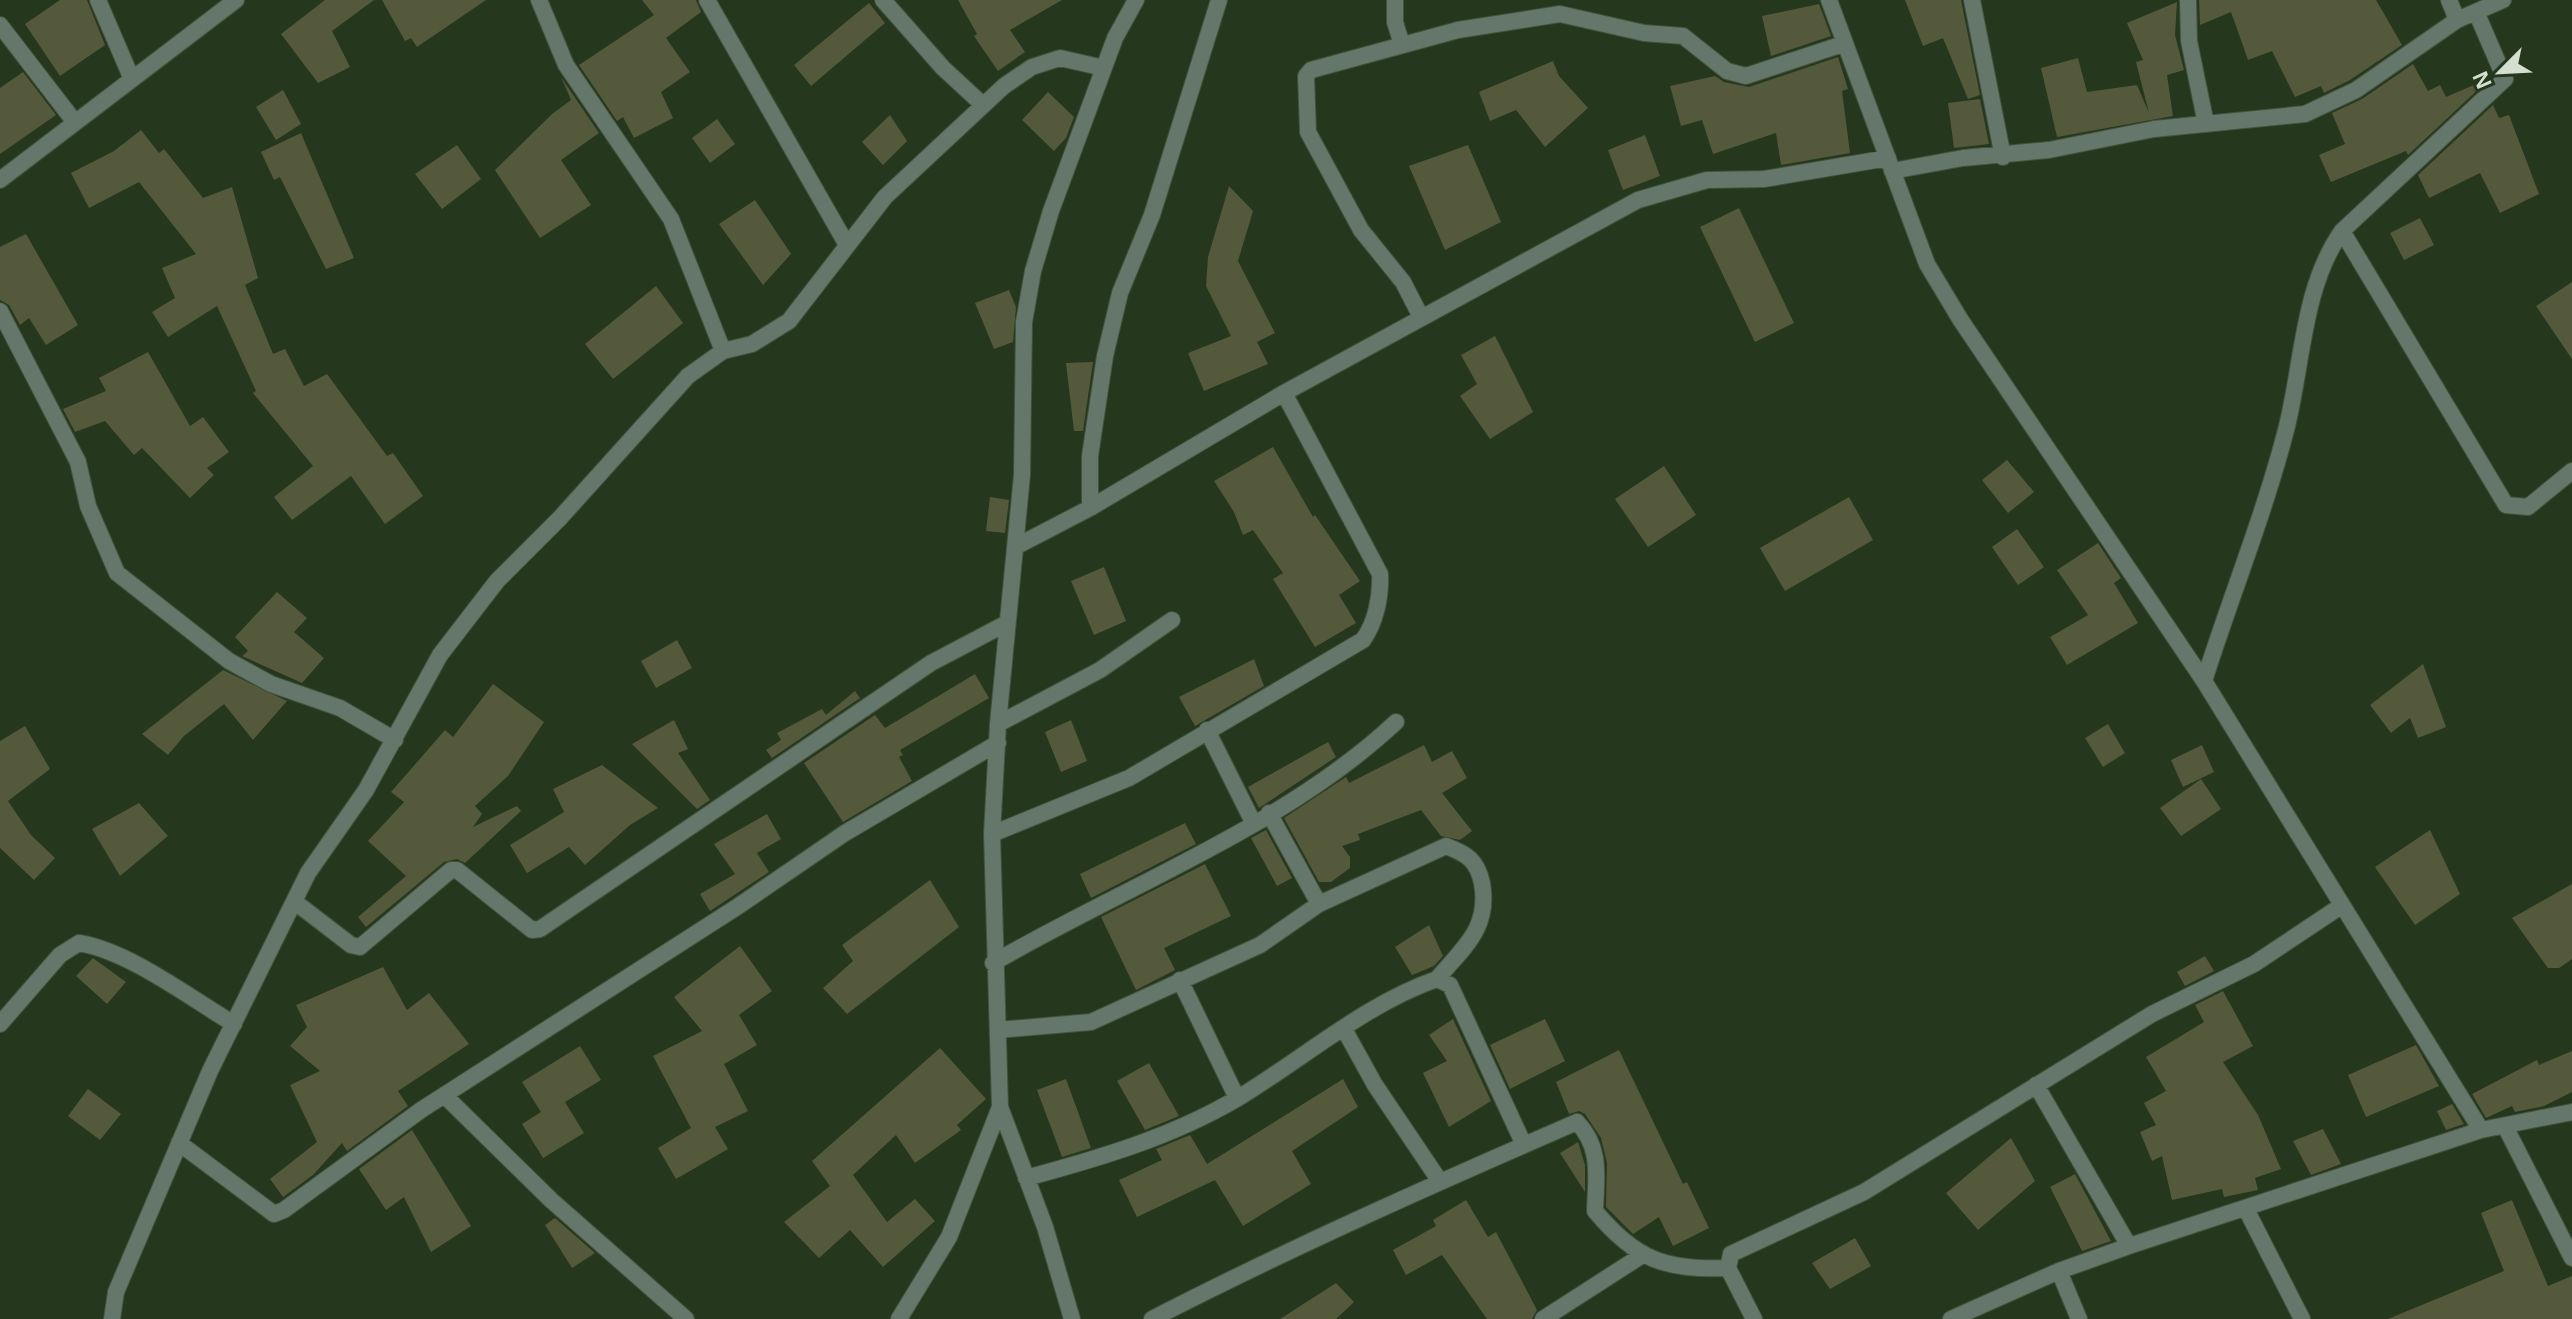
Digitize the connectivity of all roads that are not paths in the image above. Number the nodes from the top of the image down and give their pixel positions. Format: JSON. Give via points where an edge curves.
{"nodes":[{"id":1,"x":98,"y":0,"type":"edge"},
{"id":2,"x":236,"y":0,"type":"edge"},
{"id":3,"x":539,"y":0,"type":"edge"},
{"id":4,"x":707,"y":0,"type":"edge"},
{"id":5,"x":883,"y":0,"type":"edge"},
{"id":6,"x":1136,"y":0,"type":"edge"},
{"id":7,"x":1219,"y":0,"type":"edge"},
{"id":8,"x":1395,"y":0,"type":"edge"},
{"id":9,"x":1829,"y":0,"type":"edge"},
{"id":10,"x":1972,"y":0,"type":"edge"},
{"id":11,"x":2188,"y":0,"type":"edge"},
{"id":12,"x":2449,"y":0,"type":"edge"},
{"id":13,"x":2503,"y":0,"type":"edge"},
{"id":14,"x":2477,"y":14,"type":"junction"},
{"id":15,"x":2457,"y":20,"type":"junction"},
{"id":16,"x":0,"y":25,"type":"edge"},
{"id":17,"x":1843,"y":44,"type":"junction"},
{"id":18,"x":1402,"y":45,"type":"junction"},
{"id":19,"x":1104,"y":68,"type":"junction"},
{"id":20,"x":131,"y":77,"type":"junction"},
{"id":21,"x":983,"y":105,"type":"junction"},
{"id":22,"x":74,"y":121,"type":"junction"},
{"id":23,"x":2206,"y":124,"type":"junction"},
{"id":24,"x":2003,"y":157,"type":"junction"},
{"id":25,"x":1890,"y":164,"type":"junction"},
{"id":26,"x":0,"y":180,"type":"edge"},
{"id":27,"x":2342,"y":231,"type":"junction"},
{"id":28,"x":847,"y":245,"type":"junction"},
{"id":29,"x":0,"y":311,"type":"edge"},
{"id":30,"x":1421,"y":317,"type":"junction"},
{"id":31,"x":6,"y":342,"type":"edge"},
{"id":32,"x":723,"y":351,"type":"junction"},
{"id":33,"x":1284,"y":393,"type":"junction"},
{"id":34,"x":2572,"y":471,"type":"edge"},
{"id":35,"x":1090,"y":508,"type":"junction"},
{"id":36,"x":1017,"y":546,"type":"junction"},
{"id":37,"x":1172,"y":620,"type":"dead end"},
{"id":38,"x":1007,"y":623,"type":"junction"},
{"id":39,"x":2204,"y":681,"type":"junction"},
{"id":40,"x":1396,"y":722,"type":"dead end"},
{"id":41,"x":998,"y":724,"type":"junction"},
{"id":42,"x":1207,"y":730,"type":"junction"},
{"id":43,"x":395,"y":740,"type":"junction"},
{"id":44,"x":998,"y":743,"type":"junction"},
{"id":45,"x":1269,"y":813,"type":"junction"},
{"id":46,"x":1253,"y":822,"type":"junction"},
{"id":47,"x":992,"y":834,"type":"junction"},
{"id":48,"x":295,"y":902,"type":"junction"},
{"id":49,"x":1319,"y":904,"type":"junction"},
{"id":50,"x":2341,"y":906,"type":"junction"},
{"id":51,"x":993,"y":963,"type":"junction"},
{"id":52,"x":1437,"y":979,"type":"junction"},
{"id":53,"x":1180,"y":980,"type":"junction"},
{"id":54,"x":0,"y":1024,"type":"edge"},
{"id":55,"x":234,"y":1024,"type":"junction"},
{"id":56,"x":1344,"y":1029,"type":"junction"},
{"id":57,"x":998,"y":1030,"type":"junction"},
{"id":58,"x":2036,"y":1085,"type":"junction"},
{"id":59,"x":444,"y":1095,"type":"junction"},
{"id":60,"x":1237,"y":1098,"type":"junction"},
{"id":61,"x":1000,"y":1107,"type":"junction"},
{"id":62,"x":2572,"y":1112,"type":"edge"},
{"id":63,"x":2505,"y":1126,"type":"junction"},
{"id":64,"x":2481,"y":1130,"type":"junction"},
{"id":65,"x":179,"y":1143,"type":"junction"},
{"id":66,"x":1524,"y":1145,"type":"junction"},
{"id":67,"x":1026,"y":1178,"type":"junction"},
{"id":68,"x":1439,"y":1180,"type":"junction"},
{"id":69,"x":2246,"y":1209,"type":"junction"},
{"id":70,"x":2129,"y":1246,"type":"junction"},
{"id":71,"x":1644,"y":1254,"type":"junction"},
{"id":72,"x":2572,"y":1258,"type":"edge"},
{"id":73,"x":1728,"y":1268,"type":"junction"},
{"id":74,"x":2059,"y":1271,"type":"junction"},
{"id":75,"x":112,"y":1319,"type":"edge"},
{"id":76,"x":686,"y":1319,"type":"edge"},
{"id":77,"x":899,"y":1319,"type":"edge"},
{"id":78,"x":1072,"y":1319,"type":"edge"},
{"id":79,"x":1152,"y":1319,"type":"edge"},
{"id":80,"x":1543,"y":1319,"type":"edge"},
{"id":81,"x":1754,"y":1319,"type":"edge"},
{"id":82,"x":1951,"y":1319,"type":"edge"},
{"id":83,"x":2079,"y":1319,"type":"edge"},
{"id":84,"x":2302,"y":1319,"type":"edge"}],
"edges":[{"from":1,"to":20,"type":"street"},
{"from":2,"to":20,"type":"street"},
{"from":3,"to":32,"type":"street","via":[[566,65],[671,219]]},
{"from":4,"to":28,"type":"street"},
{"from":5,"to":21,"type":"street"},
{"from":6,"to":19,"type":"street"},
{"from":7,"to":35,"type":"street","via":[[1152,215],[1120,293],[1090,456]]},
{"from":8,"to":18,"type":"street"},
{"from":9,"to":17,"type":"street"},
{"from":10,"to":24,"type":"street"},
{"from":11,"to":23,"type":"street","via":[[2191,55]]},
{"from":12,"to":15,"type":"street"},
{"from":13,"to":14,"type":"street"},
{"from":14,"to":15,"type":"street"},
{"from":14,"to":27,"type":"street","via":[[2505,79]]},
{"from":15,"to":23,"type":"street","via":[[2356,90],[2305,114]]},
{"from":16,"to":22,"type":"street"},
{"from":17,"to":18,"type":"street","via":[[1746,76],[1727,71],[1683,36],[1560,14]]},
{"from":17,"to":25,"type":"street"},
{"from":18,"to":30,"type":"street","via":[[1307,73],[1306,126],[1361,230],[1403,282]]},
{"from":19,"to":21,"type":"street","via":[[1053,59],[1032,67]]},
{"from":19,"to":36,"type":"street","via":[[1051,211],[1024,322]]},
{"from":20,"to":22,"type":"street"},
{"from":21,"to":28,"type":"street","via":[[885,197]]},
{"from":22,"to":26,"type":"street"},
{"from":23,"to":24,"type":"street"},
{"from":24,"to":25,"type":"street"},
{"from":25,"to":30,"type":"street","via":[[1707,180],[1638,200]]},
{"from":25,"to":39,"type":"street","via":[[1927,264],[1960,319]]},
{"from":27,"to":34,"type":"street","via":[[2506,505],[2528,507]]},
{"from":27,"to":39,"type":"street","via":[[2316,282],[2286,431]]},
{"from":28,"to":32,"type":"street","via":[[789,321],[752,344]]},
{"from":29,"to":31,"type":"street"},
{"from":30,"to":33,"type":"street"},
{"from":31,"to":43,"type":"street","via":[[78,462],[88,506],[117,573],[229,661],[271,684],[340,708]]},
{"from":32,"to":43,"type":"street","via":[[664,400],[497,581],[440,655]]},
{"from":33,"to":35,"type":"street"},
{"from":33,"to":42,"type":"street","via":[[1380,574],[1381,591],[1363,640]]},
{"from":35,"to":36,"type":"street"},
{"from":36,"to":38,"type":"street"},
{"from":37,"to":41,"type":"street","via":[[1100,670]]},
{"from":38,"to":41,"type":"street"},
{"from":38,"to":48,"type":"street","via":[[931,663],[540,929],[532,930],[510,915],[457,870],[360,947]]},
{"from":39,"to":50,"type":"street"},
{"from":40,"to":45,"type":"street"},
{"from":41,"to":44,"type":"street"},
{"from":42,"to":46,"type":"street"},
{"from":42,"to":47,"type":"street","via":[[1129,778]]},
{"from":43,"to":48,"type":"street","via":[[308,873]]},
{"from":44,"to":47,"type":"street"},
{"from":44,"to":59,"type":"street","via":[[845,833]]},
{"from":45,"to":46,"type":"street"},
{"from":45,"to":49,"type":"street"},
{"from":46,"to":51,"type":"street"},
{"from":47,"to":51,"type":"street"},
{"from":48,"to":55,"type":"street"},
{"from":49,"to":52,"type":"street","via":[[1446,846],[1465,853],[1478,864],[1486,911]]},
{"from":49,"to":53,"type":"street","via":[[1260,945]]},
{"from":50,"to":58,"type":"street","via":[[2254,964],[2152,1014]]},
{"from":50,"to":64,"type":"street"},
{"from":51,"to":57,"type":"street"},
{"from":52,"to":56,"type":"street"},
{"from":52,"to":66,"type":"street","via":[[1450,985]]},
{"from":53,"to":57,"type":"street","via":[[1091,1022]]},
{"from":53,"to":60,"type":"street"},
{"from":54,"to":55,"type":"street","via":[[60,955],[79,943],[129,962]]},
{"from":55,"to":65,"type":"street"},
{"from":56,"to":60,"type":"street"},
{"from":56,"to":68,"type":"street"},
{"from":57,"to":61,"type":"street"},
{"from":58,"to":70,"type":"street"},
{"from":58,"to":73,"type":"street","via":[[1864,1192],[1731,1254]]},
{"from":59,"to":65,"type":"street","via":[[274,1214]]},
{"from":59,"to":76,"type":"street","via":[[551,1200]]},
{"from":60,"to":67,"type":"street","via":[[1132,1147]]},
{"from":61,"to":67,"type":"street"},
{"from":61,"to":77,"type":"street","via":[[949,1237]]},
{"from":62,"to":63,"type":"street"},
{"from":63,"to":64,"type":"street"},
{"from":63,"to":72,"type":"street"},
{"from":64,"to":69,"type":"street"},
{"from":65,"to":75,"type":"street","via":[[116,1292]]},
{"from":66,"to":68,"type":"street"},
{"from":66,"to":71,"type":"street","via":[[1577,1122],[1591,1136],[1595,1211],[1620,1241]]},
{"from":67,"to":78,"type":"street"},
{"from":68,"to":79,"type":"street"},
{"from":69,"to":70,"type":"street"},
{"from":69,"to":84,"type":"street"},
{"from":70,"to":74,"type":"street"},
{"from":71,"to":73,"type":"street","via":[[1694,1270]]},
{"from":71,"to":80,"type":"street"},
{"from":73,"to":81,"type":"street"},
{"from":74,"to":82,"type":"street"},
{"from":74,"to":83,"type":"street"}]}
